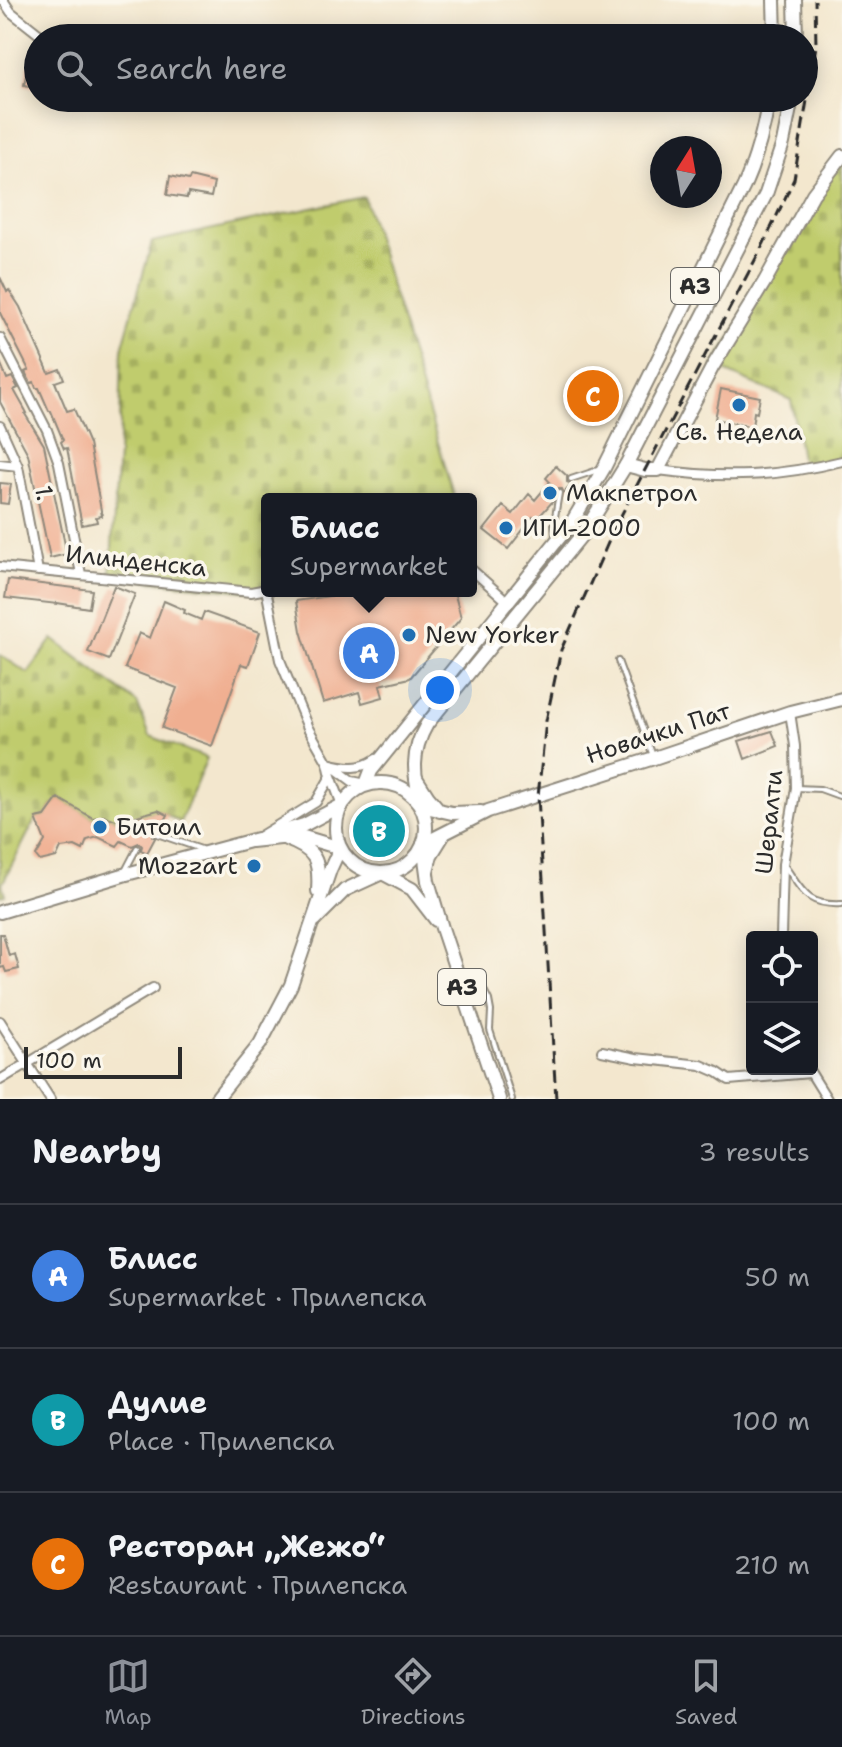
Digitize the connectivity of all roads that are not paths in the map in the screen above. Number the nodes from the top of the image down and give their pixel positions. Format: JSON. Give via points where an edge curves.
{"nodes":[{"id":1,"x":3,"y":0,"type":"edge"},
{"id":2,"x":774,"y":0,"type":"edge"},
{"id":3,"x":795,"y":0,"type":"edge"},
{"id":4,"x":26,"y":24,"type":"edge"},
{"id":5,"x":775,"y":24,"type":"edge"},
{"id":6,"x":796,"y":24,"type":"edge"},
{"id":7,"x":767,"y":112,"type":"edge"},
{"id":8,"x":789,"y":112,"type":"edge"},
{"id":9,"x":842,"y":156,"type":"edge"},
{"id":10,"x":0,"y":338,"type":"edge"},
{"id":11,"x":0,"y":426,"type":"edge"},
{"id":12,"x":842,"y":461,"type":"edge"},
{"id":13,"x":0,"y":464,"type":"edge"},
{"id":14,"x":626,"y":465,"type":"junction"},
{"id":15,"x":18,"y":466,"type":"junction"},
{"id":16,"x":604,"y":468,"type":"junction"},
{"id":17,"x":658,"y":470,"type":"junction"},
{"id":18,"x":571,"y":479,"type":"dead end"},
{"id":19,"x":559,"y":493,"type":"dead end"},
{"id":20,"x":555,"y":544,"type":"junction"},
{"id":21,"x":0,"y":567,"type":"edge"},
{"id":22,"x":38,"y":571,"type":"junction"},
{"id":23,"x":81,"y":574,"type":"junction"},
{"id":24,"x":477,"y":574,"type":"edge"},
{"id":25,"x":261,"y":590,"type":"edge"},
{"id":26,"x":268,"y":597,"type":"edge"},
{"id":27,"x":507,"y":601,"type":"junction"},
{"id":28,"x":618,"y":661,"type":"dead end"},
{"id":29,"x":842,"y":699,"type":"edge"},
{"id":30,"x":790,"y":712,"type":"junction"},
{"id":31,"x":386,"y":752,"type":"junction"},
{"id":32,"x":654,"y":758,"type":"junction"},
{"id":33,"x":328,"y":763,"type":"junction"},
{"id":34,"x":414,"y":775,"type":"junction"},
{"id":35,"x":331,"y":776,"type":"junction"},
{"id":36,"x":366,"y":784,"type":"junction"},
{"id":37,"x":796,"y":788,"type":"junction"},
{"id":38,"x":842,"y":797,"type":"edge"},
{"id":39,"x":342,"y":805,"type":"junction"},
{"id":40,"x":421,"y":806,"type":"junction"},
{"id":41,"x":440,"y":811,"type":"junction"},
{"id":42,"x":488,"y":811,"type":"junction"},
{"id":43,"x":157,"y":834,"type":"dead end"},
{"id":44,"x":444,"y":834,"type":"junction"},
{"id":45,"x":283,"y":838,"type":"junction"},
{"id":46,"x":251,"y":841,"type":"junction"},
{"id":47,"x":423,"y":844,"type":"junction"},
{"id":48,"x":137,"y":848,"type":"dead end"},
{"id":49,"x":340,"y":848,"type":"junction"},
{"id":50,"x":211,"y":851,"type":"junction"},
{"id":51,"x":783,"y":864,"type":"junction"},
{"id":52,"x":427,"y":872,"type":"junction"},
{"id":53,"x":382,"y":873,"type":"junction"},
{"id":54,"x":123,"y":875,"type":"junction"},
{"id":55,"x":842,"y":904,"type":"edge"},
{"id":56,"x":318,"y":905,"type":"junction"},
{"id":57,"x":0,"y":912,"type":"edge"},
{"id":58,"x":313,"y":922,"type":"junction"},
{"id":59,"x":442,"y":928,"type":"junction"},
{"id":60,"x":781,"y":931,"type":"edge"},
{"id":61,"x":456,"y":969,"type":"junction"},
{"id":62,"x":153,"y":988,"type":"dead end"},
{"id":63,"x":0,"y":1021,"type":"edge"},
{"id":64,"x":488,"y":1045,"type":"junction"},
{"id":65,"x":602,"y":1051,"type":"dead end"},
{"id":66,"x":27,"y":1063,"type":"junction"},
{"id":67,"x":773,"y":1075,"type":"edge"},
{"id":68,"x":812,"y":1075,"type":"edge"},
{"id":69,"x":0,"y":1080,"type":"edge"},
{"id":70,"x":50,"y":1099,"type":"edge"},
{"id":71,"x":216,"y":1099,"type":"edge"},
{"id":72,"x":499,"y":1099,"type":"edge"},
{"id":73,"x":512,"y":1099,"type":"edge"},
{"id":74,"x":827,"y":1099,"type":"edge"}],
"edges":[{"from":1,"to":4,"type":"street"},
{"from":2,"to":5,"type":"main road"},
{"from":3,"to":6,"type":"main road"},
{"from":7,"to":16,"type":"main road","number":"A3","via":[[744,186]]},
{"from":8,"to":14,"type":"main road","number":"A3","via":[[766,194]]},
{"from":9,"to":17,"type":"main road","via":[[813,194]]},
{"from":10,"to":23,"type":"street","via":[[59,463]]},
{"from":11,"to":15,"type":"street","name":"1."},
{"from":12,"to":17,"type":"street","via":[[757,476]]},
{"from":13,"to":15,"type":"street"},
{"from":14,"to":17,"type":"main road"},
{"from":14,"to":34,"type":"main road","number":"A3","via":[[585,531],[427,724]]},
{"from":15,"to":22,"type":"street","name":"1."},
{"from":16,"to":18,"type":"lane"},
{"from":16,"to":20,"type":"main road","number":"A3"},
{"from":19,"to":20,"type":"lane"},
{"from":20,"to":27,"type":"main road","number":"A3"},
{"from":21,"to":22,"type":"street","name":"Илинденска"},
{"from":22,"to":23,"type":"street","name":"Илинденска"},
{"from":23,"to":25,"type":"street","name":"Илинденска"},
{"from":24,"to":27,"type":"street"},
{"from":26,"to":33,"type":"street","via":[[280,660]]},
{"from":27,"to":31,"type":"main road","number":"A3"},
{"from":28,"to":32,"type":"lane"},
{"from":29,"to":30,"type":"main road","name":"Новачки Пат"},
{"from":30,"to":32,"type":"main road","name":"Новачки Пат"},
{"from":30,"to":37,"type":"street","name":"Шералти"},
{"from":31,"to":33,"type":"street","via":[[353,769]]},
{"from":31,"to":36,"type":"main road","number":"A3"},
{"from":32,"to":42,"type":"main road","name":"Новачки Пат"},
{"from":33,"to":35,"type":"street"},
{"from":33,"to":36,"type":"street","via":[[352,781]]},
{"from":34,"to":40,"type":"main road","number":"A3"},
{"from":34,"to":41,"type":"main road"},
{"from":35,"to":39,"type":"street"},
{"from":35,"to":46,"type":"street","via":[[316,802]]},
{"from":36,"to":39,"type":"main road","number":"A3"},
{"from":36,"to":40,"type":"main road","via":[[392,783]]},
{"from":37,"to":38,"type":"lane"},
{"from":37,"to":51,"type":"street","name":"Шералти"},
{"from":39,"to":46,"type":"main road","via":[[304,825]]},
{"from":39,"to":49,"type":"main road","via":[[335,834]]},
{"from":40,"to":41,"type":"main road"},
{"from":40,"to":47,"type":"main road","number":"A3","via":[[426,819]]},
{"from":41,"to":42,"type":"main road"},
{"from":42,"to":44,"type":"main road"},
{"from":43,"to":50,"type":"lane"},
{"from":44,"to":47,"type":"main road"},
{"from":44,"to":52,"type":"main road"},
{"from":45,"to":46,"type":"main road"},
{"from":45,"to":49,"type":"main road","via":[[300,836]]},
{"from":45,"to":56,"type":"main road","via":[[315,858]]},
{"from":46,"to":50,"type":"main road"},
{"from":47,"to":52,"type":"main road","number":"A3"},
{"from":47,"to":53,"type":"main road","via":[[407,865]]},
{"from":48,"to":54,"type":"lane"},
{"from":49,"to":53,"type":"main road","number":"A3","via":[[357,867]]},
{"from":49,"to":56,"type":"main road"},
{"from":50,"to":54,"type":"main road"},
{"from":51,"to":55,"type":"lane","via":[[815,902]]},
{"from":51,"to":60,"type":"street","name":"Шералти"},
{"from":52,"to":59,"type":"main road","number":"A3"},
{"from":53,"to":58,"type":"main road","via":[[345,890]]},
{"from":53,"to":59,"type":"main road","number":"A3","via":[[412,889]]},
{"from":54,"to":57,"type":"main road"},
{"from":56,"to":58,"type":"main road"},
{"from":58,"to":71,"type":"main road","via":[[291,985],[260,1044]]},
{"from":59,"to":61,"type":"main road","number":"A3"},
{"from":61,"to":64,"type":"main road","number":"A3"},
{"from":61,"to":64,"type":"lane","via":[[479,980],[489,1000]]},
{"from":62,"to":66,"type":"street"},
{"from":63,"to":66,"type":"street"},
{"from":64,"to":72,"type":"main road","number":"A3"},
{"from":64,"to":73,"type":"lane"},
{"from":65,"to":67,"type":"street","via":[[701,1065],[729,1080]]},
{"from":66,"to":69,"type":"street"},
{"from":66,"to":70,"type":"street"},
{"from":68,"to":74,"type":"street"}]}
